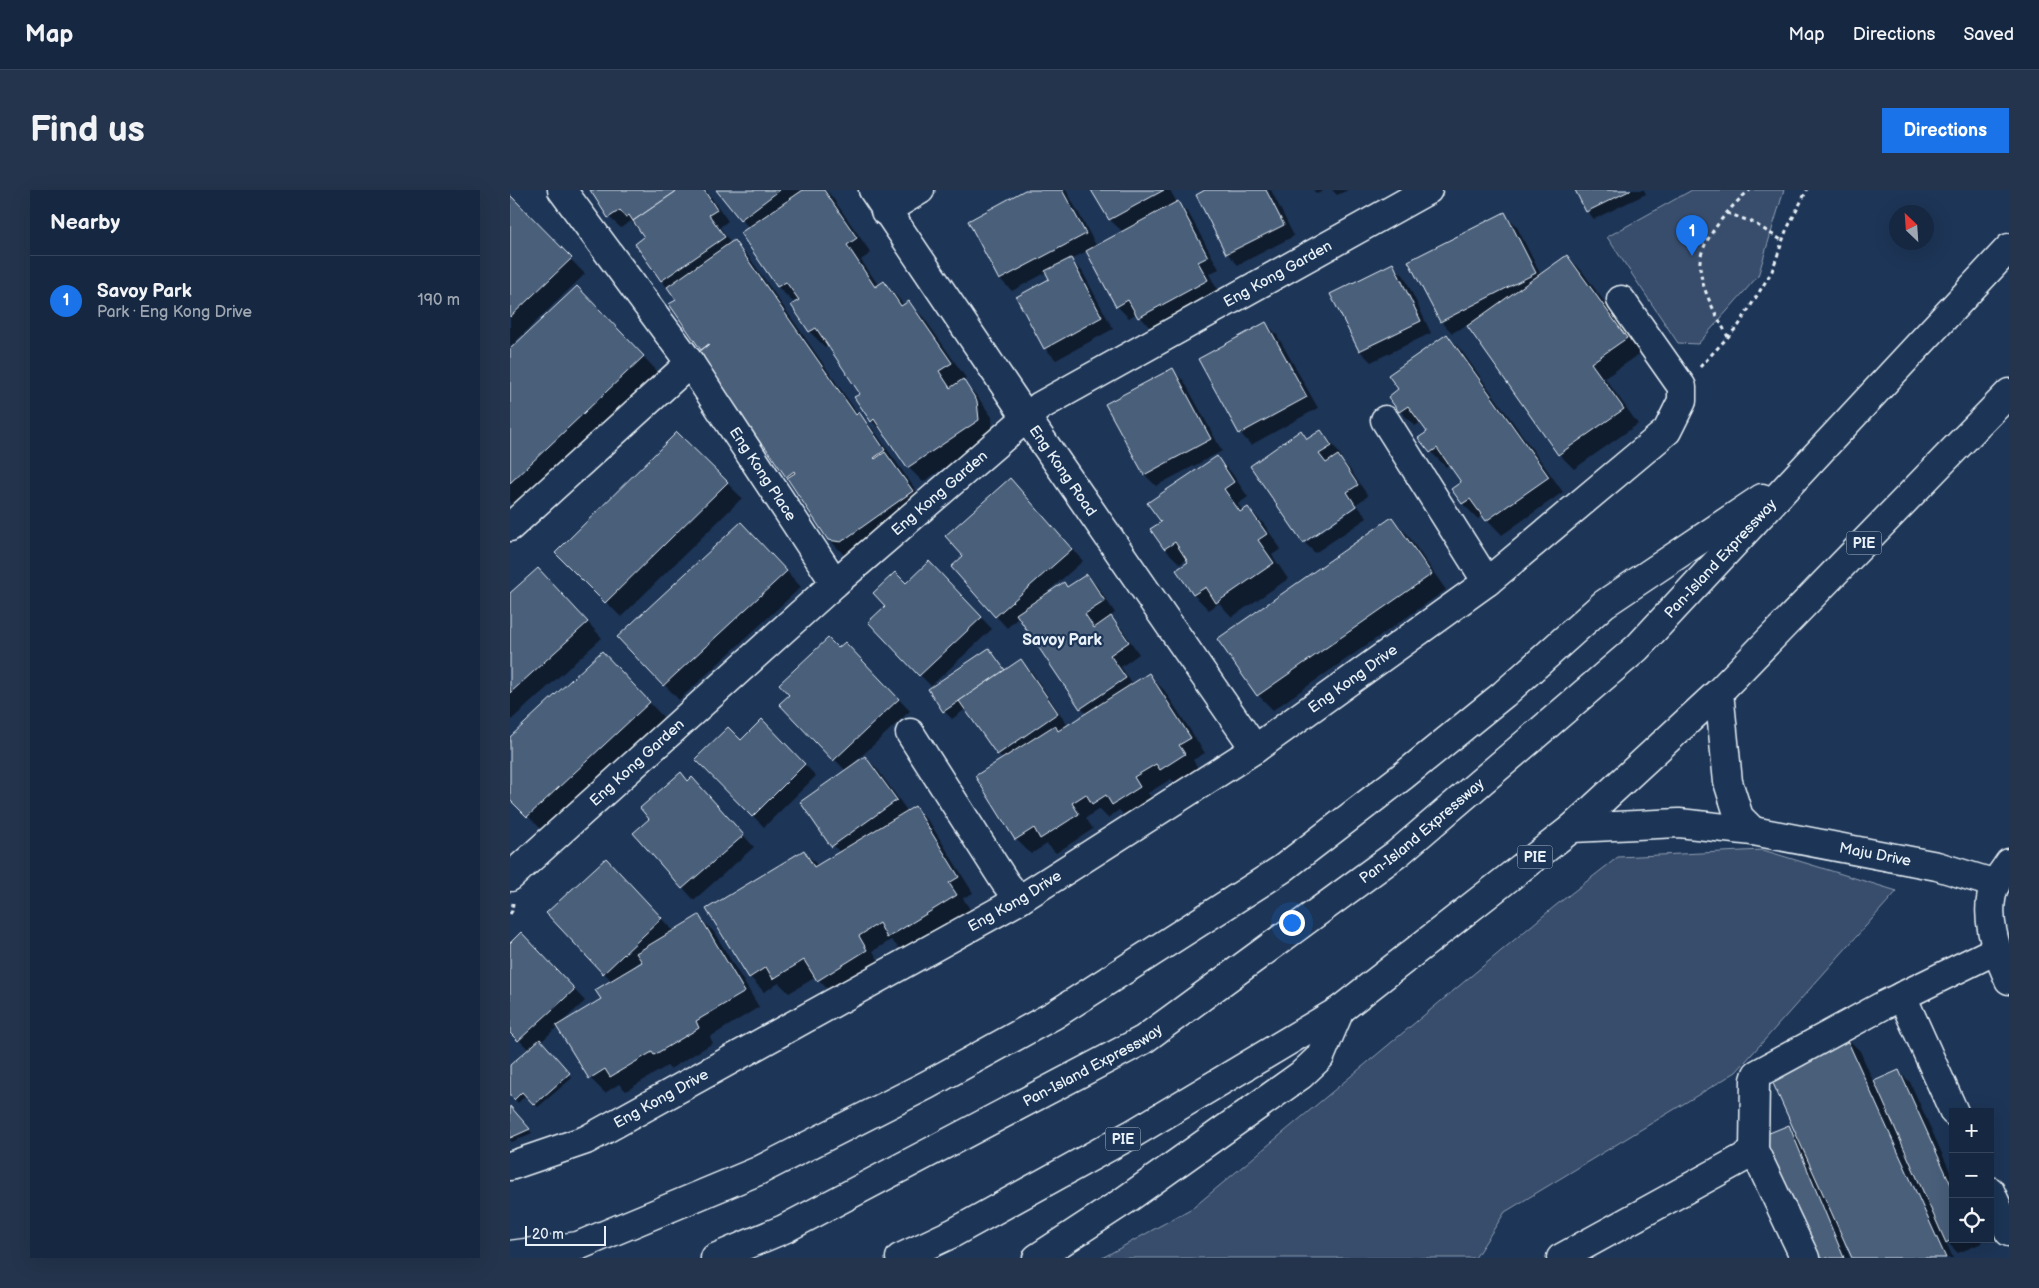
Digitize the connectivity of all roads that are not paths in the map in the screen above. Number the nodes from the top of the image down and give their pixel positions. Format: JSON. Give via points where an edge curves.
{"nodes":[{"id":1,"x":562,"y":190,"type":"edge"},
{"id":2,"x":920,"y":190,"type":"edge"},
{"id":3,"x":1428,"y":190,"type":"edge"},
{"id":4,"x":879,"y":200,"type":"edge"},
{"id":5,"x":2009,"y":248,"type":"edge"},
{"id":6,"x":1621,"y":300,"type":"dead end"},
{"id":7,"x":690,"y":363,"type":"junction"},
{"id":8,"x":2009,"y":393,"type":"edge"},
{"id":9,"x":1026,"y":417,"type":"junction"},
{"id":10,"x":1385,"y":420,"type":"dead end"},
{"id":11,"x":1800,"y":472,"type":"junction"},
{"id":12,"x":510,"y":527,"type":"edge"},
{"id":13,"x":1487,"y":582,"type":"junction"},
{"id":14,"x":835,"y":583,"type":"junction"},
{"id":15,"x":1719,"y":692,"type":"junction"},
{"id":16,"x":910,"y":733,"type":"dead end"},
{"id":17,"x":1255,"y":749,"type":"junction"},
{"id":18,"x":1572,"y":828,"type":"junction"},
{"id":19,"x":1753,"y":831,"type":"junction"},
{"id":20,"x":512,"y":869,"type":"edge"},
{"id":21,"x":2002,"y":873,"type":"edge"},
{"id":22,"x":1019,"y":900,"type":"junction"},
{"id":23,"x":1996,"y":950,"type":"junction"},
{"id":24,"x":2009,"y":980,"type":"edge"},
{"id":25,"x":1902,"y":996,"type":"junction"},
{"id":26,"x":1340,"y":1010,"type":"junction"},
{"id":27,"x":1952,"y":1108,"type":"edge"},
{"id":28,"x":1754,"y":1150,"type":"junction"},
{"id":29,"x":510,"y":1166,"type":"edge"},
{"id":30,"x":1993,"y":1198,"type":"edge"},
{"id":31,"x":2009,"y":1232,"type":"edge"},
{"id":32,"x":510,"y":1255,"type":"edge"},
{"id":33,"x":715,"y":1258,"type":"edge"},
{"id":34,"x":900,"y":1258,"type":"edge"},
{"id":35,"x":1037,"y":1258,"type":"edge"},
{"id":36,"x":1561,"y":1258,"type":"edge"},
{"id":37,"x":1805,"y":1258,"type":"edge"}],
"edges":[{"from":1,"to":7,"type":"main road","name":"Eng Kong Place"},
{"from":2,"to":4,"type":"main road"},
{"from":3,"to":9,"type":"main road","name":"Eng Kong Garden","via":[[1040,406]]},
{"from":4,"to":9,"type":"main road","name":"Eng Kong Road"},
{"from":5,"to":11,"type":"main road","name":"Pan-Island Expressway"},
{"from":6,"to":13,"type":"main road","name":"Eng Kong Drive","via":[[1682,387],[1682,401],[1667,431]]},
{"from":7,"to":12,"type":"main road"},
{"from":7,"to":14,"type":"main road","name":"Eng Kong Place"},
{"from":8,"to":15,"type":"main road","number":"PIE"},
{"from":9,"to":14,"type":"main road","name":"Eng Kong Garden"},
{"from":9,"to":17,"type":"main road","name":"Eng Kong Road"},
{"from":10,"to":13,"type":"main road"},
{"from":11,"to":32,"type":"main road","via":[[1604,604],[1497,700],[1282,869],[1054,1015],[927,1085],[758,1171],[578,1246]]},
{"from":11,"to":33,"type":"main road","name":"Pan-Island Expressway","via":[[1637,648],[1398,853],[1143,1040],[784,1229]]},
{"from":13,"to":17,"type":"main road","name":"Eng Kong Drive"},
{"from":14,"to":20,"type":"main road","name":"Eng Kong Garden"},
{"from":15,"to":18,"type":"main road","number":"PIE"},
{"from":15,"to":19,"type":"main road","via":[[1728,782],[1739,817]]},
{"from":16,"to":22,"type":"main road"},
{"from":17,"to":22,"type":"main road","name":"Eng Kong Drive"},
{"from":18,"to":19,"type":"main road","name":"Maju Drive","via":[[1679,823]]},
{"from":18,"to":26,"type":"main road","number":"PIE"},
{"from":19,"to":21,"type":"main road","name":"Maju Drive","via":[[1937,866]]},
{"from":21,"to":23,"type":"main road","name":"Maju Drive","via":[[1990,914]]},
{"from":22,"to":29,"type":"main road","name":"Eng Kong Drive","via":[[586,1140]]},
{"from":23,"to":24,"type":"main road","name":"Maju Drive"},
{"from":23,"to":25,"type":"main road"},
{"from":25,"to":27,"type":"main road"},
{"from":25,"to":28,"type":"main road","via":[[1757,1074],[1754,1080]]},
{"from":26,"to":34,"type":"main road","number":"PIE","via":[[1134,1133],[953,1233]]},
{"from":26,"to":35,"type":"main road","via":[[1320,1057],[1301,1075],[1124,1201]]},
{"from":28,"to":36,"type":"main road"},
{"from":28,"to":37,"type":"main road"},
{"from":30,"to":31,"type":"main road"}]}
